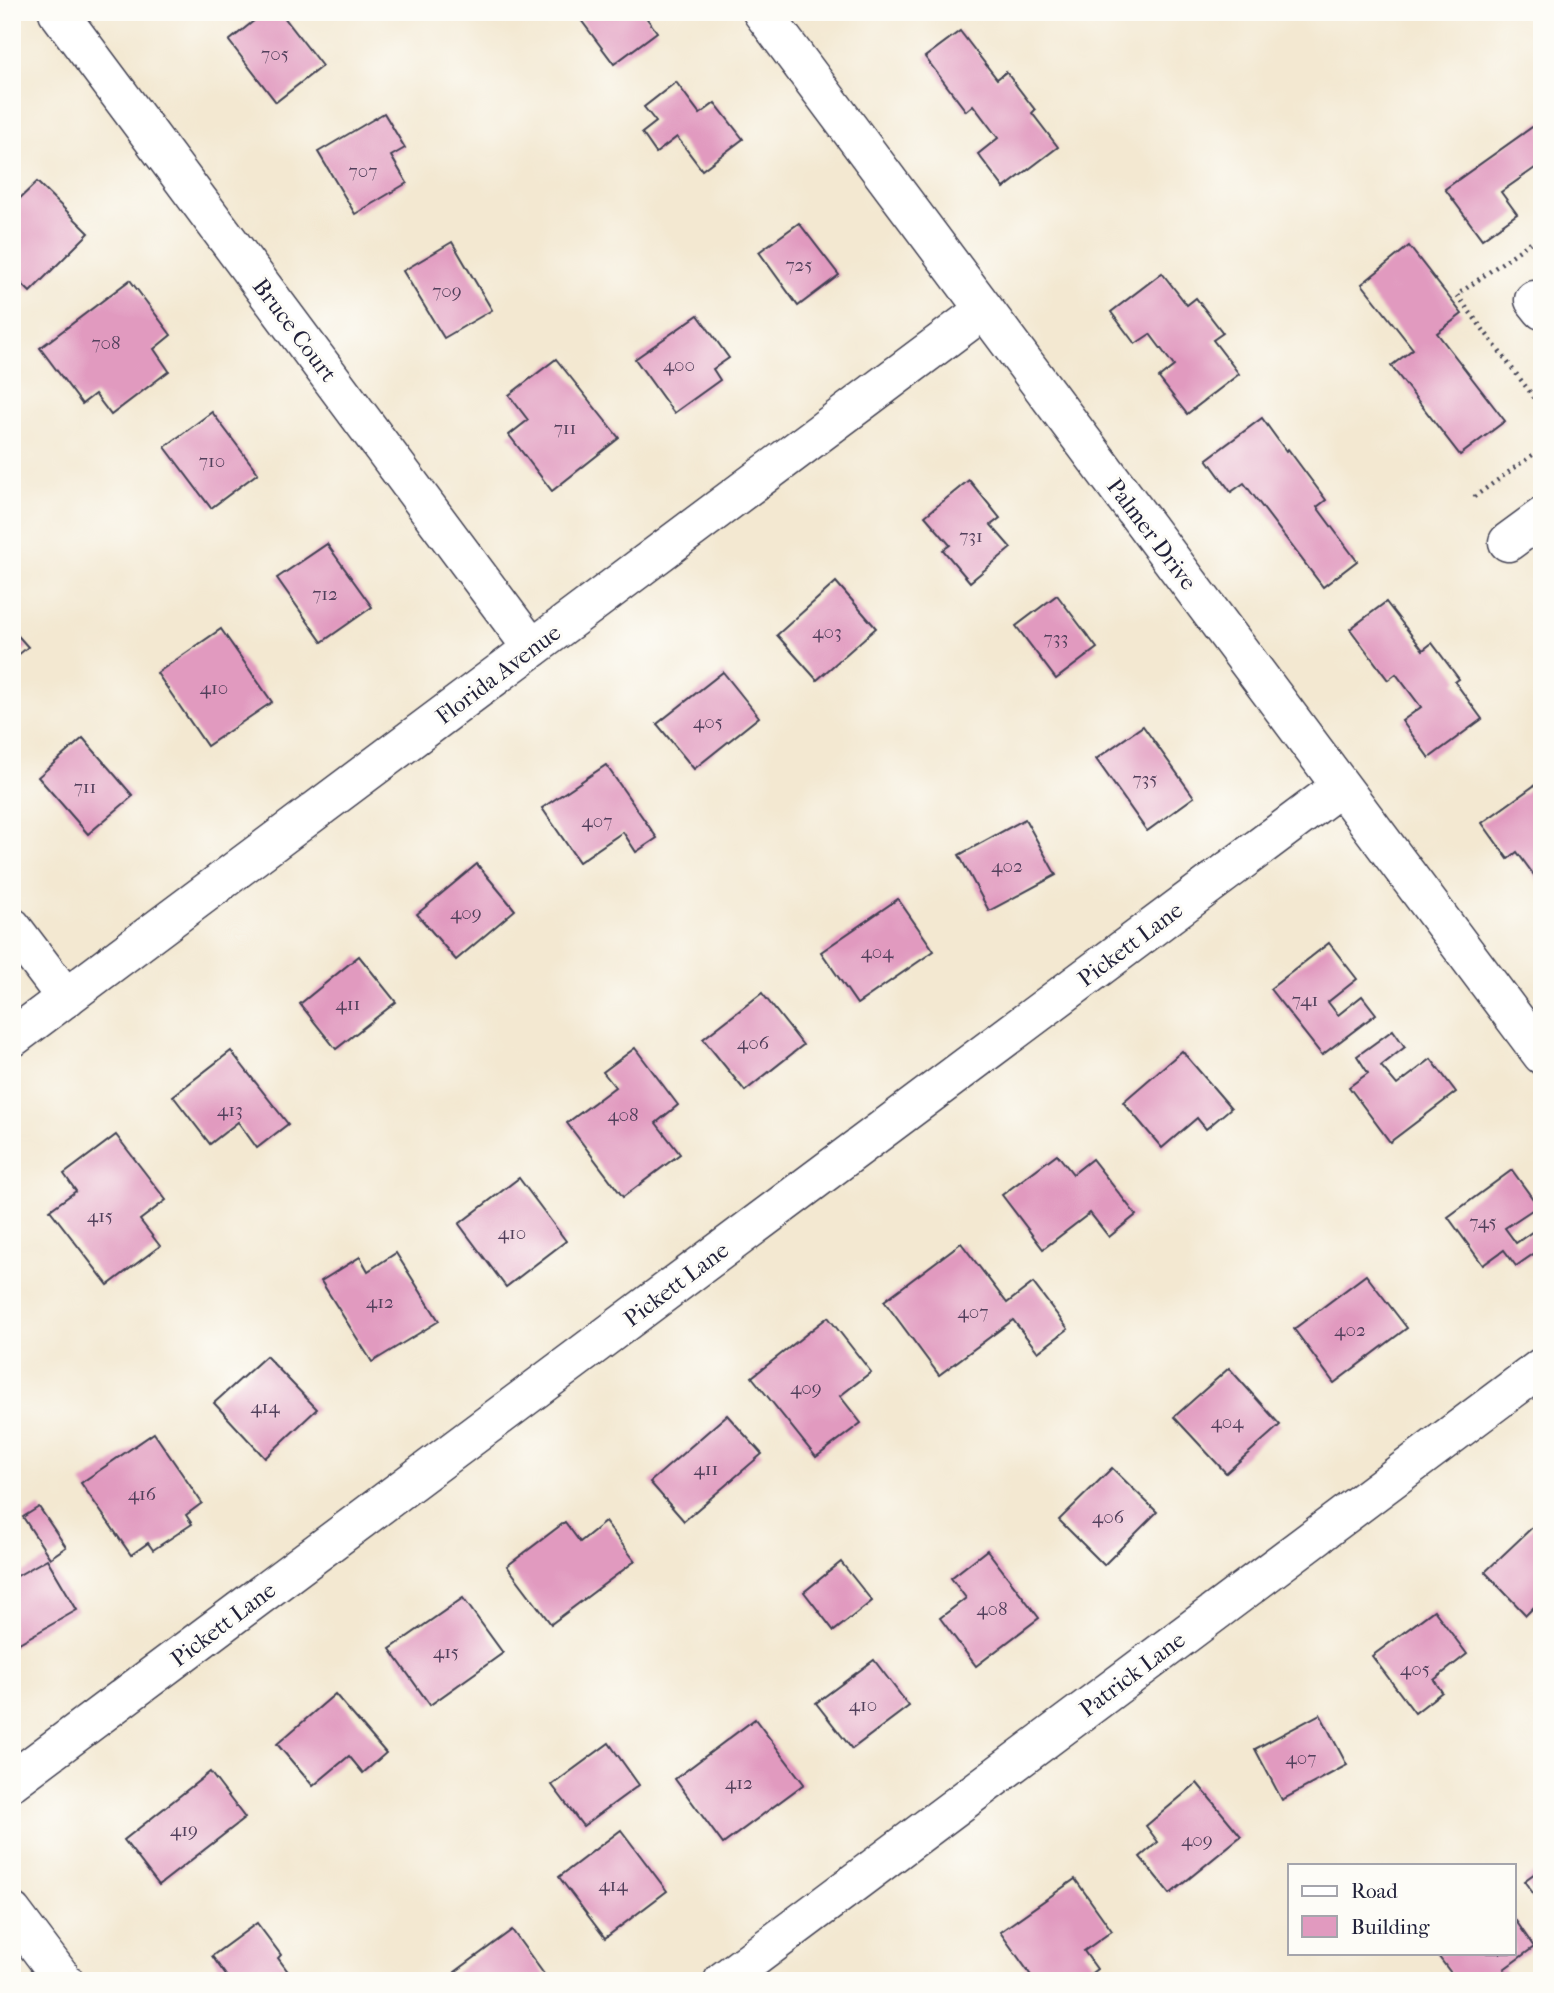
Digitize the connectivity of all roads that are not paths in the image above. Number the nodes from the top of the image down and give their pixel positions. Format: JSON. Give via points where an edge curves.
{"nodes":[{"id":1,"x":58,"y":12,"type":"edge"},
{"id":2,"x":762,"y":12,"type":"edge"},
{"id":3,"x":984,"y":310,"type":"junction"},
{"id":4,"x":1542,"y":517,"type":"edge"},
{"id":5,"x":1508,"y":542,"type":"dead end"},
{"id":6,"x":532,"y":648,"type":"junction"},
{"id":7,"x":1340,"y":787,"type":"junction"},
{"id":8,"x":12,"y":927,"type":"edge"},
{"id":9,"x":66,"y":998,"type":"junction"},
{"id":10,"x":12,"y":1038,"type":"edge"},
{"id":11,"x":1542,"y":1055,"type":"edge"},
{"id":12,"x":1542,"y":1367,"type":"edge"},
{"id":13,"x":12,"y":1781,"type":"edge"},
{"id":14,"x":12,"y":1912,"type":"edge"},
{"id":15,"x":64,"y":1981,"type":"edge"},
{"id":16,"x":723,"y":1981,"type":"edge"}],
"edges":[{"from":1,"to":6,"type":"street","name":"Bruce Court"},
{"from":2,"to":3,"type":"street","name":"Palmer Drive"},
{"from":3,"to":6,"type":"street","name":"Florida Avenue"},
{"from":3,"to":7,"type":"street","name":"Palmer Drive"},
{"from":4,"to":5,"type":"street"},
{"from":6,"to":9,"type":"street","name":"Florida Avenue"},
{"from":7,"to":11,"type":"street","name":"Palmer Drive"},
{"from":7,"to":13,"type":"street","name":"Pickett Lane"},
{"from":8,"to":9,"type":"street"},
{"from":9,"to":10,"type":"street","name":"Florida Avenue"},
{"from":12,"to":16,"type":"street","name":"Patrick Lane"},
{"from":14,"to":15,"type":"street"}]}
